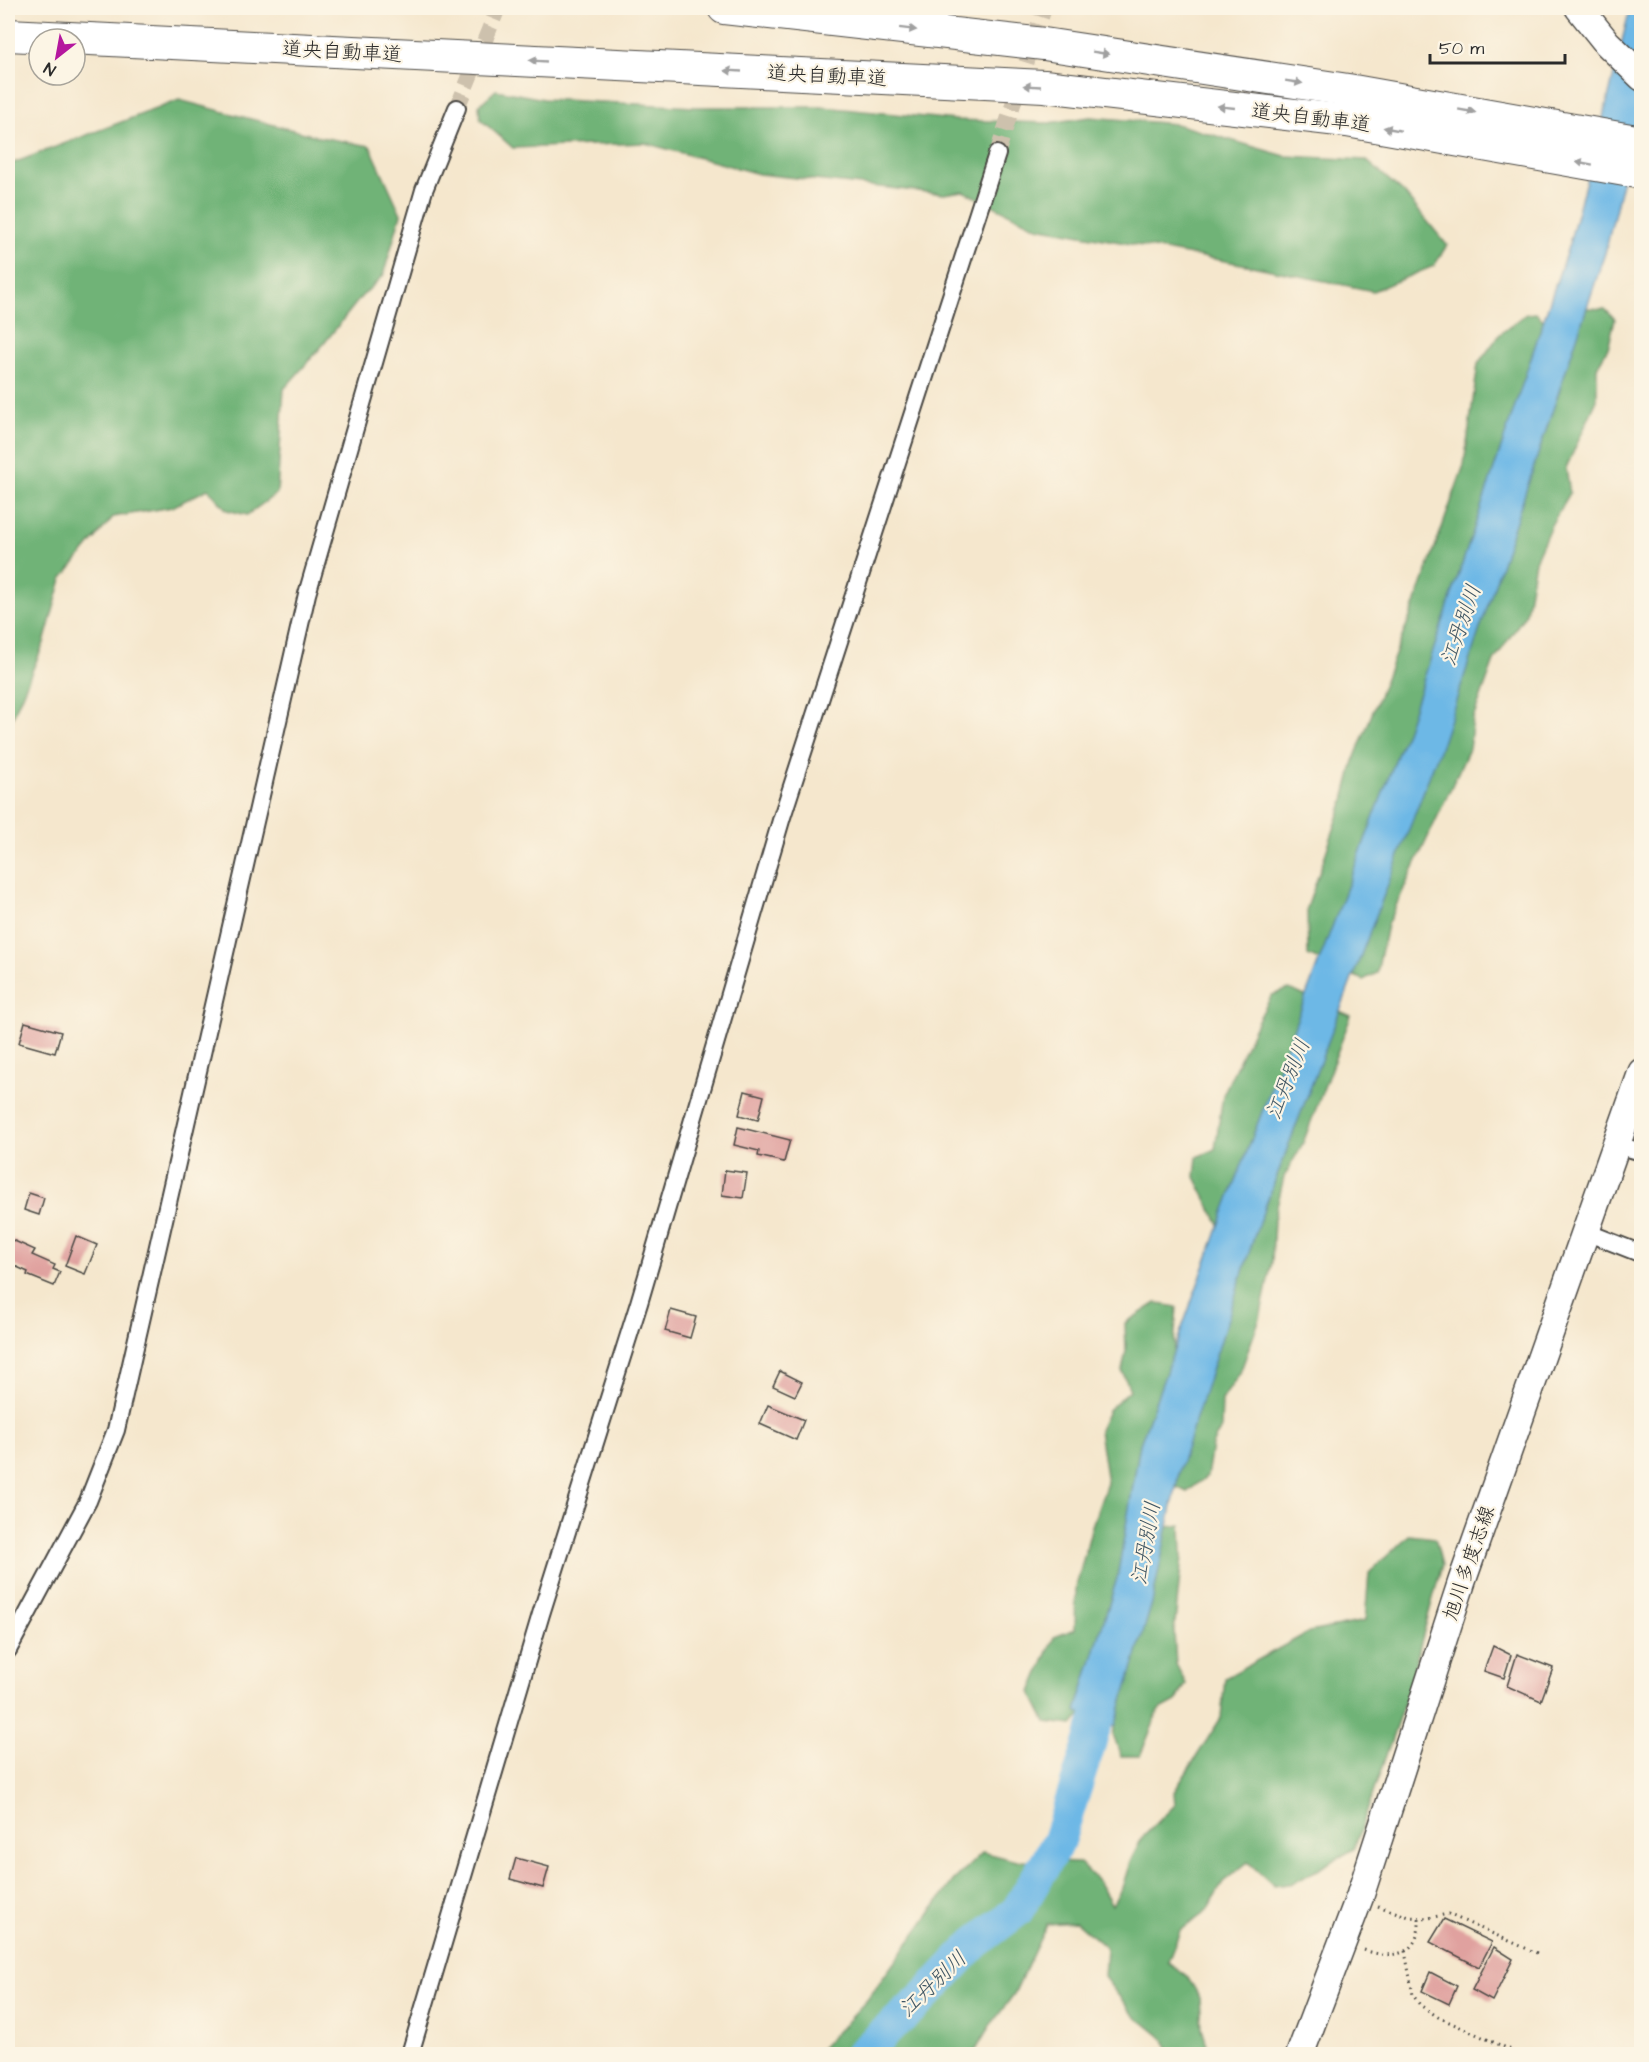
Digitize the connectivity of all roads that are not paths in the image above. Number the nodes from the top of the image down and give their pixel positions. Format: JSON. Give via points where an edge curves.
{"nodes":[{"id":1,"x":724,"y":8,"type":"edge"},
{"id":2,"x":1579,"y":8,"type":"edge"},
{"id":3,"x":8,"y":35,"type":"edge"},
{"id":4,"x":1641,"y":77,"type":"edge"},
{"id":5,"x":457,"y":108,"type":"tunnel mouth"},
{"id":6,"x":1641,"y":141,"type":"edge"},
{"id":7,"x":997,"y":154,"type":"tunnel mouth"},
{"id":8,"x":1641,"y":173,"type":"edge"},
{"id":9,"x":1641,"y":1072,"type":"edge"},
{"id":10,"x":1629,"y":1148,"type":"edge"},
{"id":11,"x":1586,"y":1232,"type":"junction"},
{"id":12,"x":1641,"y":1254,"type":"edge"},
{"id":13,"x":8,"y":1650,"type":"edge"},
{"id":14,"x":410,"y":2055,"type":"edge"},
{"id":15,"x":1300,"y":2055,"type":"edge"}],
"edges":[{"from":1,"to":6,"type":"highway","name":"道央自動車道","one_way":true,"via":[[1044,44],[1348,90]]},
{"from":2,"to":4,"type":"main road"},
{"from":8,"to":3,"type":"highway","name":"道央自動車道","one_way":true,"via":[[1347,121],[1044,86]]},
{"from":5,"to":13,"type":"street","via":[[424,190],[307,594],[116,1430],[88,1501]]},
{"from":7,"to":14,"type":"street","via":[[782,817]]},
{"from":9,"to":10,"type":"main road","name":"旭川多度志線"},
{"from":10,"to":11,"type":"main road","name":"旭川多度志線"},
{"from":11,"to":12,"type":"street"},
{"from":11,"to":15,"type":"main road","name":"旭川多度志線","via":[[1462,1581],[1358,1900]]}]}
